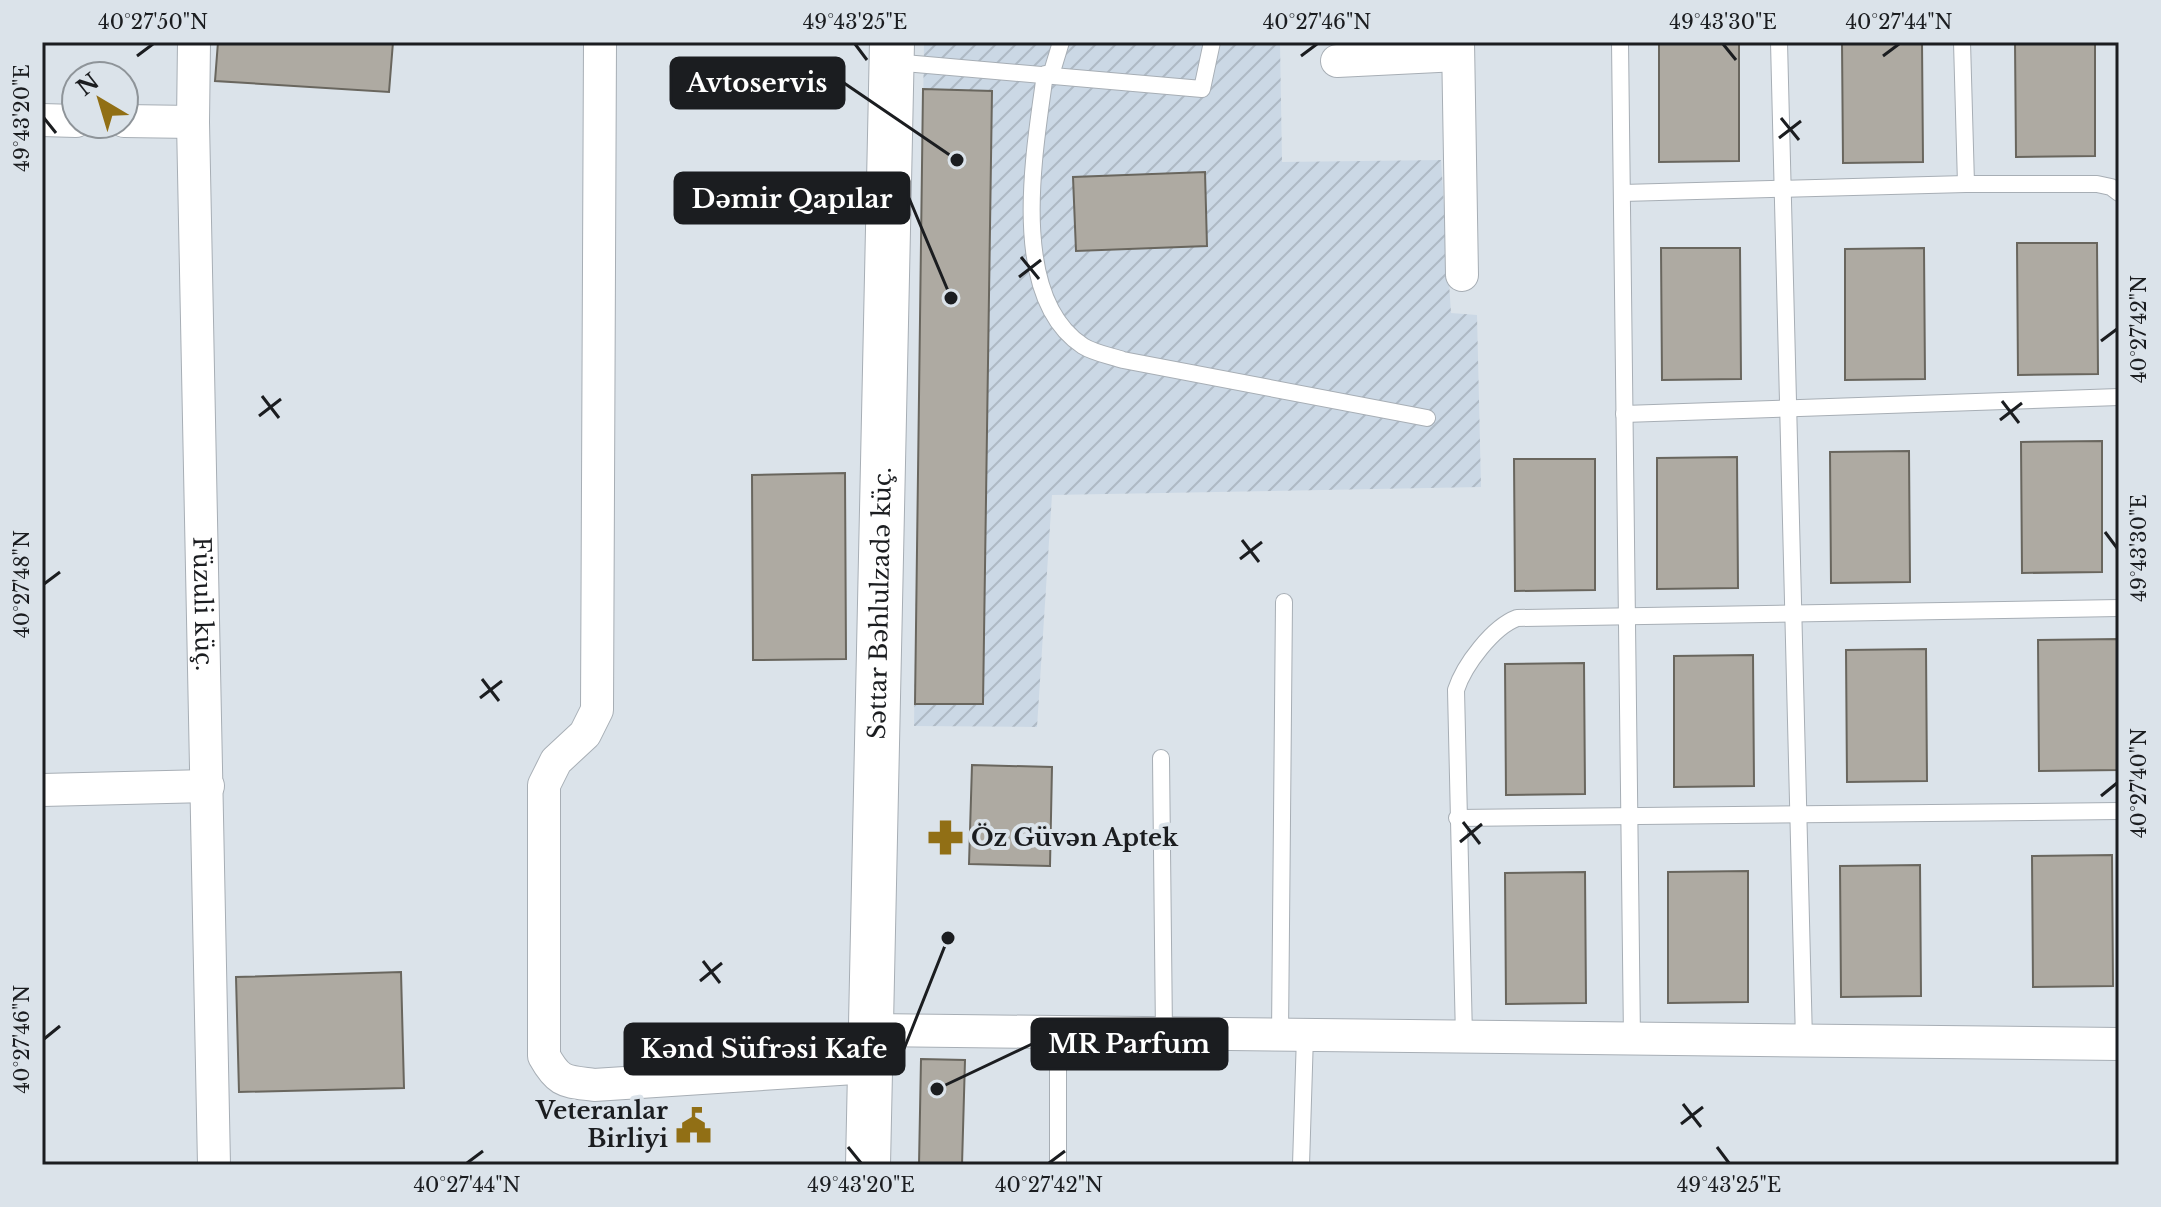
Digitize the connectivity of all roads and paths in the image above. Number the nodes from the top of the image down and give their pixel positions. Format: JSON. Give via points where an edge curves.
{"nodes":[{"id":1,"x":194,"y":42,"type":"edge"},
{"id":2,"x":600,"y":42,"type":"edge"},
{"id":3,"x":1061,"y":42,"type":"edge"},
{"id":4,"x":1212,"y":42,"type":"edge"},
{"id":5,"x":1620,"y":42,"type":"edge"},
{"id":6,"x":1779,"y":42,"type":"edge"},
{"id":7,"x":1962,"y":42,"type":"edge"},
{"id":8,"x":1458,"y":48,"type":"edge"},
{"id":9,"x":892,"y":52,"type":"edge"},
{"id":10,"x":1337,"y":61,"type":"dead end"},
{"id":11,"x":1048,"y":74,"type":"junction"},
{"id":12,"x":140,"y":121,"type":"edge"},
{"id":13,"x":193,"y":122,"type":"junction"},
{"id":14,"x":1966,"y":184,"type":"junction"},
{"id":15,"x":1782,"y":188,"type":"junction"},
{"id":16,"x":1622,"y":193,"type":"junction"},
{"id":17,"x":2119,"y":193,"type":"edge"},
{"id":18,"x":1462,"y":275,"type":"dead end"},
{"id":19,"x":2119,"y":397,"type":"edge"},
{"id":20,"x":1788,"y":407,"type":"junction"},
{"id":21,"x":1624,"y":414,"type":"junction"},
{"id":22,"x":1427,"y":418,"type":"dead end"},
{"id":23,"x":1284,"y":602,"type":"dead end"},
{"id":24,"x":2119,"y":608,"type":"edge"},
{"id":25,"x":1794,"y":613,"type":"junction"},
{"id":26,"x":1626,"y":616,"type":"junction"},
{"id":27,"x":1161,"y":758,"type":"dead end"},
{"id":28,"x":208,"y":786,"type":"junction"},
{"id":29,"x":42,"y":790,"type":"edge"},
{"id":30,"x":2119,"y":811,"type":"edge"},
{"id":31,"x":1629,"y":816,"type":"junction"},
{"id":32,"x":1798,"y":816,"type":"junction"},
{"id":33,"x":1457,"y":818,"type":"junction"},
{"id":34,"x":1058,"y":1033,"type":"junction"},
{"id":35,"x":1164,"y":1034,"type":"junction"},
{"id":36,"x":1293,"y":1035,"type":"junction"},
{"id":37,"x":1464,"y":1037,"type":"junction"},
{"id":38,"x":1632,"y":1039,"type":"junction"},
{"id":39,"x":1804,"y":1041,"type":"junction"},
{"id":40,"x":2119,"y":1044,"type":"edge"},
{"id":41,"x":871,"y":1048,"type":"junction"},
{"id":42,"x":214,"y":1165,"type":"edge"},
{"id":43,"x":868,"y":1165,"type":"edge"},
{"id":44,"x":1058,"y":1165,"type":"edge"},
{"id":45,"x":1301,"y":1165,"type":"edge"}],
"edges":[{"from":1,"to":13,"type":"street","name":"Füzuli küç."},
{"from":2,"to":41,"type":"street","via":[[597,710],[585,734],[556,761],[544,785],[544,1056],[555,1075],[594,1085]]},
{"from":3,"to":11,"type":"lane"},
{"from":4,"to":11,"type":"lane","via":[[1202,89]]},
{"from":5,"to":16,"type":"lane"},
{"from":6,"to":15,"type":"lane"},
{"from":7,"to":14,"type":"lane"},
{"from":8,"to":10,"type":"street"},
{"from":8,"to":18,"type":"street"},
{"from":9,"to":11,"type":"lane"},
{"from":9,"to":41,"type":"street","name":"Səttar Bəhlulzadə küç."},
{"from":11,"to":22,"type":"lane","via":[[1031,183],[1034,263],[1056,321],[1084,347],[1123,360]]},
{"from":12,"to":13,"type":"street"},
{"from":13,"to":28,"type":"street","name":"Füzuli küç."},
{"from":14,"to":15,"type":"lane"},
{"from":14,"to":17,"type":"lane","via":[[2097,184]]},
{"from":15,"to":16,"type":"lane"},
{"from":15,"to":20,"type":"lane"},
{"from":16,"to":21,"type":"lane"},
{"from":19,"to":20,"type":"lane"},
{"from":20,"to":21,"type":"lane"},
{"from":20,"to":25,"type":"lane"},
{"from":21,"to":26,"type":"lane"},
{"from":23,"to":36,"type":"lane"},
{"from":24,"to":25,"type":"lane"},
{"from":25,"to":26,"type":"lane"},
{"from":25,"to":32,"type":"lane"},
{"from":26,"to":31,"type":"lane"},
{"from":26,"to":33,"type":"lane","via":[[1517,618],[1502,624],[1461,674],[1456,690]]},
{"from":27,"to":35,"type":"lane"},
{"from":28,"to":29,"type":"street"},
{"from":28,"to":42,"type":"street","name":"Füzuli küç."},
{"from":30,"to":32,"type":"lane"},
{"from":31,"to":32,"type":"lane"},
{"from":31,"to":33,"type":"lane"},
{"from":31,"to":38,"type":"lane"},
{"from":32,"to":39,"type":"lane"},
{"from":33,"to":37,"type":"lane"},
{"from":34,"to":35,"type":"street"},
{"from":34,"to":41,"type":"street"},
{"from":34,"to":44,"type":"lane"},
{"from":35,"to":36,"type":"street"},
{"from":36,"to":37,"type":"street"},
{"from":36,"to":45,"type":"lane"},
{"from":37,"to":38,"type":"street"},
{"from":38,"to":39,"type":"street"},
{"from":39,"to":40,"type":"street"},
{"from":41,"to":43,"type":"street","name":"Səttar Bəhlulzadə küç."}]}
